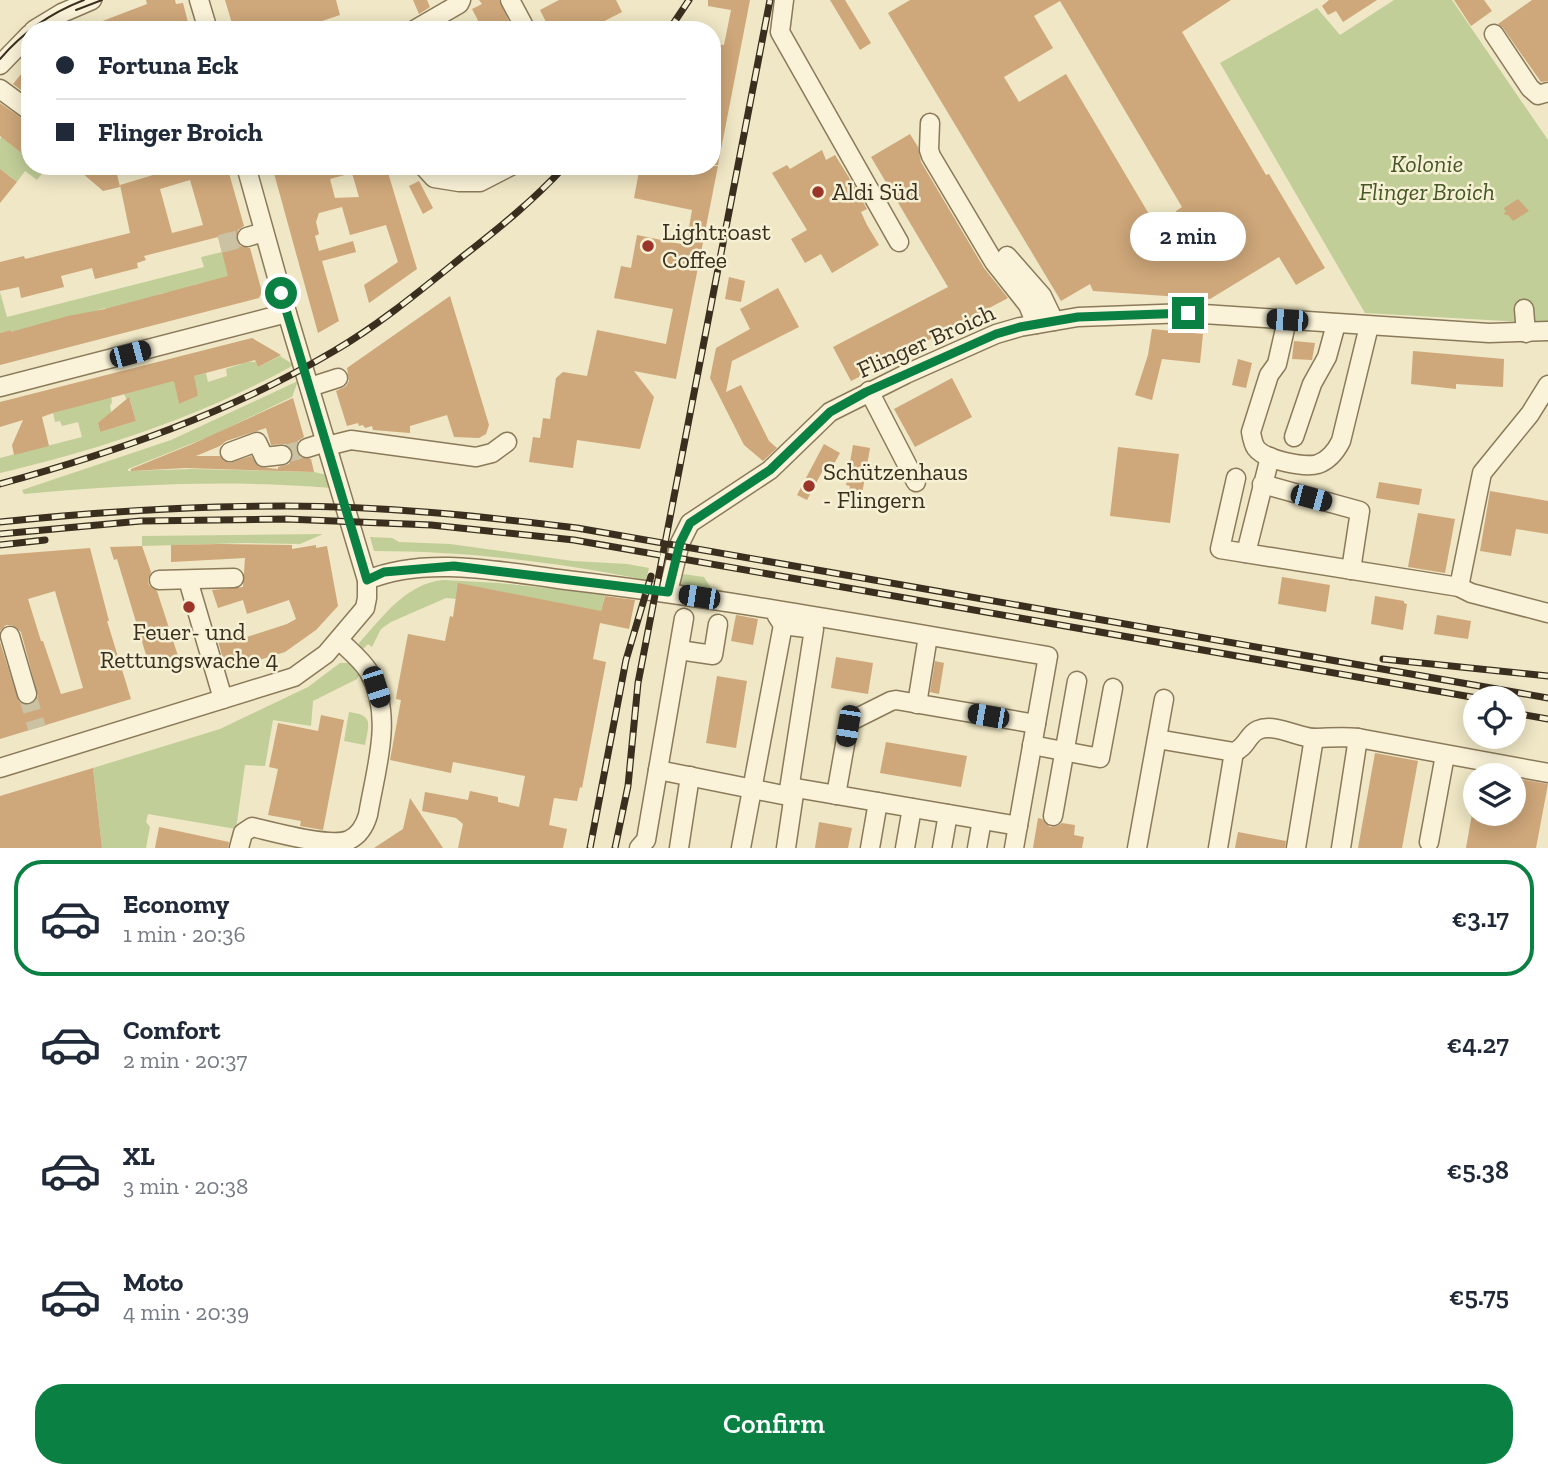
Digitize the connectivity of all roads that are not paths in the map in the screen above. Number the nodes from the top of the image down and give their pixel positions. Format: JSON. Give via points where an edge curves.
{"nodes":[{"id":1,"x":92,"y":0,"type":"edge"},
{"id":2,"x":199,"y":0,"type":"edge"},
{"id":3,"x":461,"y":0,"type":"edge"},
{"id":4,"x":510,"y":0,"type":"edge"},
{"id":5,"x":785,"y":0,"type":"edge"},
{"id":6,"x":49,"y":21,"type":"edge"},
{"id":7,"x":205,"y":21,"type":"edge"},
{"id":8,"x":430,"y":21,"type":"edge"},
{"id":9,"x":521,"y":21,"type":"edge"},
{"id":10,"x":1494,"y":34,"type":"dead end"},
{"id":11,"x":21,"y":43,"type":"edge"},
{"id":12,"x":0,"y":65,"type":"edge"},
{"id":13,"x":0,"y":89,"type":"edge"},
{"id":14,"x":1548,"y":92,"type":"edge"},
{"id":15,"x":21,"y":104,"type":"edge"},
{"id":16,"x":930,"y":123,"type":"dead end"},
{"id":17,"x":247,"y":175,"type":"edge"},
{"id":18,"x":432,"y":175,"type":"edge"},
{"id":19,"x":494,"y":175,"type":"edge"},
{"id":20,"x":899,"y":242,"type":"dead end"},
{"id":21,"x":1007,"y":256,"type":"dead end"},
{"id":22,"x":1524,"y":309,"type":"dead end"},
{"id":23,"x":287,"y":313,"type":"junction"},
{"id":24,"x":1287,"y":320,"type":"junction"},
{"id":25,"x":1045,"y":322,"type":"junction"},
{"id":26,"x":1336,"y":324,"type":"junction"},
{"id":27,"x":1369,"y":326,"type":"junction"},
{"id":28,"x":1548,"y":331,"type":"edge"},
{"id":29,"x":1527,"y":333,"type":"junction"},
{"id":30,"x":338,"y":379,"type":"dead end"},
{"id":31,"x":1548,"y":385,"type":"edge"},
{"id":32,"x":0,"y":387,"type":"edge"},
{"id":33,"x":310,"y":387,"type":"junction"},
{"id":34,"x":869,"y":391,"type":"junction"},
{"id":35,"x":1294,"y":437,"type":"dead end"},
{"id":36,"x":507,"y":442,"type":"dead end"},
{"id":37,"x":327,"y":444,"type":"junction"},
{"id":38,"x":307,"y":448,"type":"tunnel mouth"},
{"id":39,"x":230,"y":453,"type":"dead end"},
{"id":40,"x":282,"y":455,"type":"tunnel mouth"},
{"id":41,"x":1270,"y":457,"type":"junction"},
{"id":42,"x":1236,"y":478,"type":"dead end"},
{"id":43,"x":916,"y":482,"type":"dead end"},
{"id":44,"x":1262,"y":484,"type":"junction"},
{"id":45,"x":1246,"y":553,"type":"junction"},
{"id":46,"x":1351,"y":570,"type":"junction"},
{"id":47,"x":234,"y":578,"type":"dead end"},
{"id":48,"x":159,"y":580,"type":"dead end"},
{"id":49,"x":188,"y":580,"type":"junction"},
{"id":50,"x":367,"y":580,"type":"junction"},
{"id":51,"x":1459,"y":587,"type":"junction"},
{"id":52,"x":668,"y":592,"type":"junction"},
{"id":53,"x":772,"y":610,"type":"junction"},
{"id":54,"x":1548,"y":613,"type":"edge"},
{"id":55,"x":684,"y":618,"type":"dead end"},
{"id":56,"x":718,"y":624,"type":"dead end"},
{"id":57,"x":783,"y":625,"type":"junction"},
{"id":58,"x":10,"y":636,"type":"dead end"},
{"id":59,"x":928,"y":636,"type":"junction"},
{"id":60,"x":339,"y":640,"type":"junction"},
{"id":61,"x":679,"y":650,"type":"junction"},
{"id":62,"x":1077,"y":681,"type":"dead end"},
{"id":63,"x":1114,"y":688,"type":"dead end"},
{"id":64,"x":27,"y":694,"type":"tunnel mouth"},
{"id":65,"x":223,"y":699,"type":"junction"},
{"id":66,"x":1164,"y":699,"type":"dead end"},
{"id":67,"x":917,"y":704,"type":"junction"},
{"id":68,"x":1036,"y":724,"type":"junction"},
{"id":69,"x":1157,"y":738,"type":"junction"},
{"id":70,"x":1314,"y":738,"type":"junction"},
{"id":71,"x":1358,"y":738,"type":"junction"},
{"id":72,"x":1032,"y":746,"type":"junction"},
{"id":73,"x":1065,"y":751,"type":"junction"},
{"id":74,"x":1234,"y":752,"type":"junction"},
{"id":75,"x":1445,"y":755,"type":"junction"},
{"id":76,"x":0,"y":768,"type":"edge"},
{"id":77,"x":658,"y":770,"type":"junction"},
{"id":78,"x":1548,"y":773,"type":"edge"},
{"id":79,"x":690,"y":776,"type":"junction"},
{"id":80,"x":752,"y":788,"type":"junction"},
{"id":81,"x":791,"y":792,"type":"junction"},
{"id":82,"x":836,"y":795,"type":"junction"},
{"id":83,"x":878,"y":802,"type":"junction"},
{"id":84,"x":912,"y":808,"type":"junction"},
{"id":85,"x":948,"y":814,"type":"junction"},
{"id":86,"x":1053,"y":816,"type":"dead end"},
{"id":87,"x":982,"y":820,"type":"junction"},
{"id":88,"x":1018,"y":826,"type":"junction"},
{"id":89,"x":1429,"y":842,"type":"dead end"},
{"id":90,"x":350,"y":844,"type":"edge"},
{"id":91,"x":239,"y":848,"type":"edge"},
{"id":92,"x":639,"y":848,"type":"edge"},
{"id":93,"x":679,"y":848,"type":"edge"},
{"id":94,"x":741,"y":848,"type":"edge"},
{"id":95,"x":786,"y":848,"type":"edge"},
{"id":96,"x":870,"y":848,"type":"edge"},
{"id":97,"x":905,"y":848,"type":"edge"},
{"id":98,"x":942,"y":848,"type":"edge"},
{"id":99,"x":977,"y":848,"type":"edge"},
{"id":100,"x":1014,"y":848,"type":"edge"},
{"id":101,"x":1137,"y":848,"type":"edge"},
{"id":102,"x":1218,"y":848,"type":"edge"},
{"id":103,"x":1296,"y":848,"type":"edge"},
{"id":104,"x":1341,"y":848,"type":"edge"}],
"edges":[{"from":1,"to":6,"type":"street"},
{"from":2,"to":7,"type":"street"},
{"from":3,"to":8,"type":"street"},
{"from":4,"to":9,"type":"street"},
{"from":5,"to":20,"type":"street","via":[[780,32]]},
{"from":10,"to":14,"type":"street","via":[[1531,88],[1538,95]]},
{"from":11,"to":12,"type":"street"},
{"from":13,"to":15,"type":"street"},
{"from":16,"to":25,"type":"street","via":[[931,156],[994,262]]},
{"from":17,"to":23,"type":"street","via":[[255,234]]},
{"from":18,"to":19,"type":"street","via":[[459,182],[481,182]]},
{"from":21,"to":25,"type":"street","via":[[1042,296]]},
{"from":22,"to":29,"type":"street"},
{"from":23,"to":32,"type":"street"},
{"from":23,"to":33,"type":"street"},
{"from":24,"to":25,"type":"street","name":"Flinger Broich","via":[[1188,313]]},
{"from":24,"to":26,"type":"street","name":"Flinger Broich"},
{"from":24,"to":41,"type":"street","via":[[1277,364],[1269,375],[1251,432],[1255,447]]},
{"from":25,"to":34,"type":"street","name":"Flinger Broich","via":[[996,334]]},
{"from":26,"to":27,"type":"street","name":"Flinger Broich"},
{"from":26,"to":35,"type":"street"},
{"from":27,"to":29,"type":"street","name":"Flinger Broich"},
{"from":27,"to":41,"type":"street","via":[[1336,450],[1319,464],[1305,466]]},
{"from":28,"to":29,"type":"street","name":"Flinger Broich"},
{"from":30,"to":33,"type":"street"},
{"from":31,"to":51,"type":"street","via":[[1482,473]]},
{"from":33,"to":37,"type":"street"},
{"from":34,"to":43,"type":"street"},
{"from":34,"to":52,"type":"street","name":"Flinger Broich","via":[[830,412],[763,475],[690,523]]},
{"from":36,"to":37,"type":"street","via":[[476,457],[351,440]]},
{"from":37,"to":38,"type":"street"},
{"from":37,"to":50,"type":"street"},
{"from":39,"to":40,"type":"street","via":[[257,442],[264,457]]},
{"from":41,"to":44,"type":"street"},
{"from":42,"to":45,"type":"street","via":[[1220,549]]},
{"from":44,"to":45,"type":"street"},
{"from":44,"to":46,"type":"street","via":[[1360,511]]},
{"from":45,"to":46,"type":"street"},
{"from":46,"to":51,"type":"street"},
{"from":47,"to":49,"type":"street"},
{"from":48,"to":49,"type":"street"},
{"from":49,"to":65,"type":"street"},
{"from":50,"to":52,"type":"street","via":[[384,572],[454,566]]},
{"from":50,"to":60,"type":"street","via":[[365,608]]},
{"from":51,"to":54,"type":"street"},
{"from":52,"to":53,"type":"street"},
{"from":53,"to":57,"type":"street"},
{"from":53,"to":59,"type":"street"},
{"from":55,"to":61,"type":"street"},
{"from":56,"to":61,"type":"street","via":[[713,655]]},
{"from":57,"to":80,"type":"street"},
{"from":57,"to":81,"type":"street","via":[[814,629]]},
{"from":58,"to":64,"type":"street"},
{"from":59,"to":67,"type":"street"},
{"from":59,"to":68,"type":"street","via":[[1048,656]]},
{"from":60,"to":65,"type":"street","via":[[294,677]]},
{"from":60,"to":90,"type":"street","via":[[368,669],[383,713],[368,815]]},
{"from":61,"to":77,"type":"street"},
{"from":62,"to":73,"type":"street"},
{"from":63,"to":73,"type":"street","via":[[1100,758]]},
{"from":65,"to":76,"type":"street"},
{"from":66,"to":69,"type":"street"},
{"from":67,"to":68,"type":"street"},
{"from":67,"to":82,"type":"street","via":[[891,701],[849,722]]},
{"from":68,"to":72,"type":"street"},
{"from":69,"to":74,"type":"street"},
{"from":69,"to":101,"type":"street"},
{"from":70,"to":71,"type":"street"},
{"from":70,"to":74,"type":"street","via":[[1258,730]]},
{"from":70,"to":103,"type":"street"},
{"from":71,"to":75,"type":"street"},
{"from":71,"to":104,"type":"street"},
{"from":72,"to":73,"type":"street"},
{"from":72,"to":88,"type":"street"},
{"from":73,"to":86,"type":"street"},
{"from":74,"to":102,"type":"street"},
{"from":75,"to":78,"type":"street"},
{"from":75,"to":89,"type":"street"},
{"from":77,"to":79,"type":"street"},
{"from":77,"to":92,"type":"street","via":[[646,839]]},
{"from":79,"to":80,"type":"street"},
{"from":79,"to":93,"type":"street"},
{"from":80,"to":81,"type":"street"},
{"from":80,"to":94,"type":"street"},
{"from":81,"to":82,"type":"street"},
{"from":81,"to":95,"type":"street"},
{"from":82,"to":83,"type":"street"},
{"from":83,"to":84,"type":"street"},
{"from":83,"to":96,"type":"street"},
{"from":84,"to":85,"type":"street"},
{"from":84,"to":97,"type":"street"},
{"from":85,"to":87,"type":"street"},
{"from":85,"to":98,"type":"street"},
{"from":87,"to":88,"type":"street"},
{"from":87,"to":99,"type":"street"},
{"from":88,"to":100,"type":"street"},
{"from":90,"to":91,"type":"street","via":[[252,827],[243,833]]}]}
